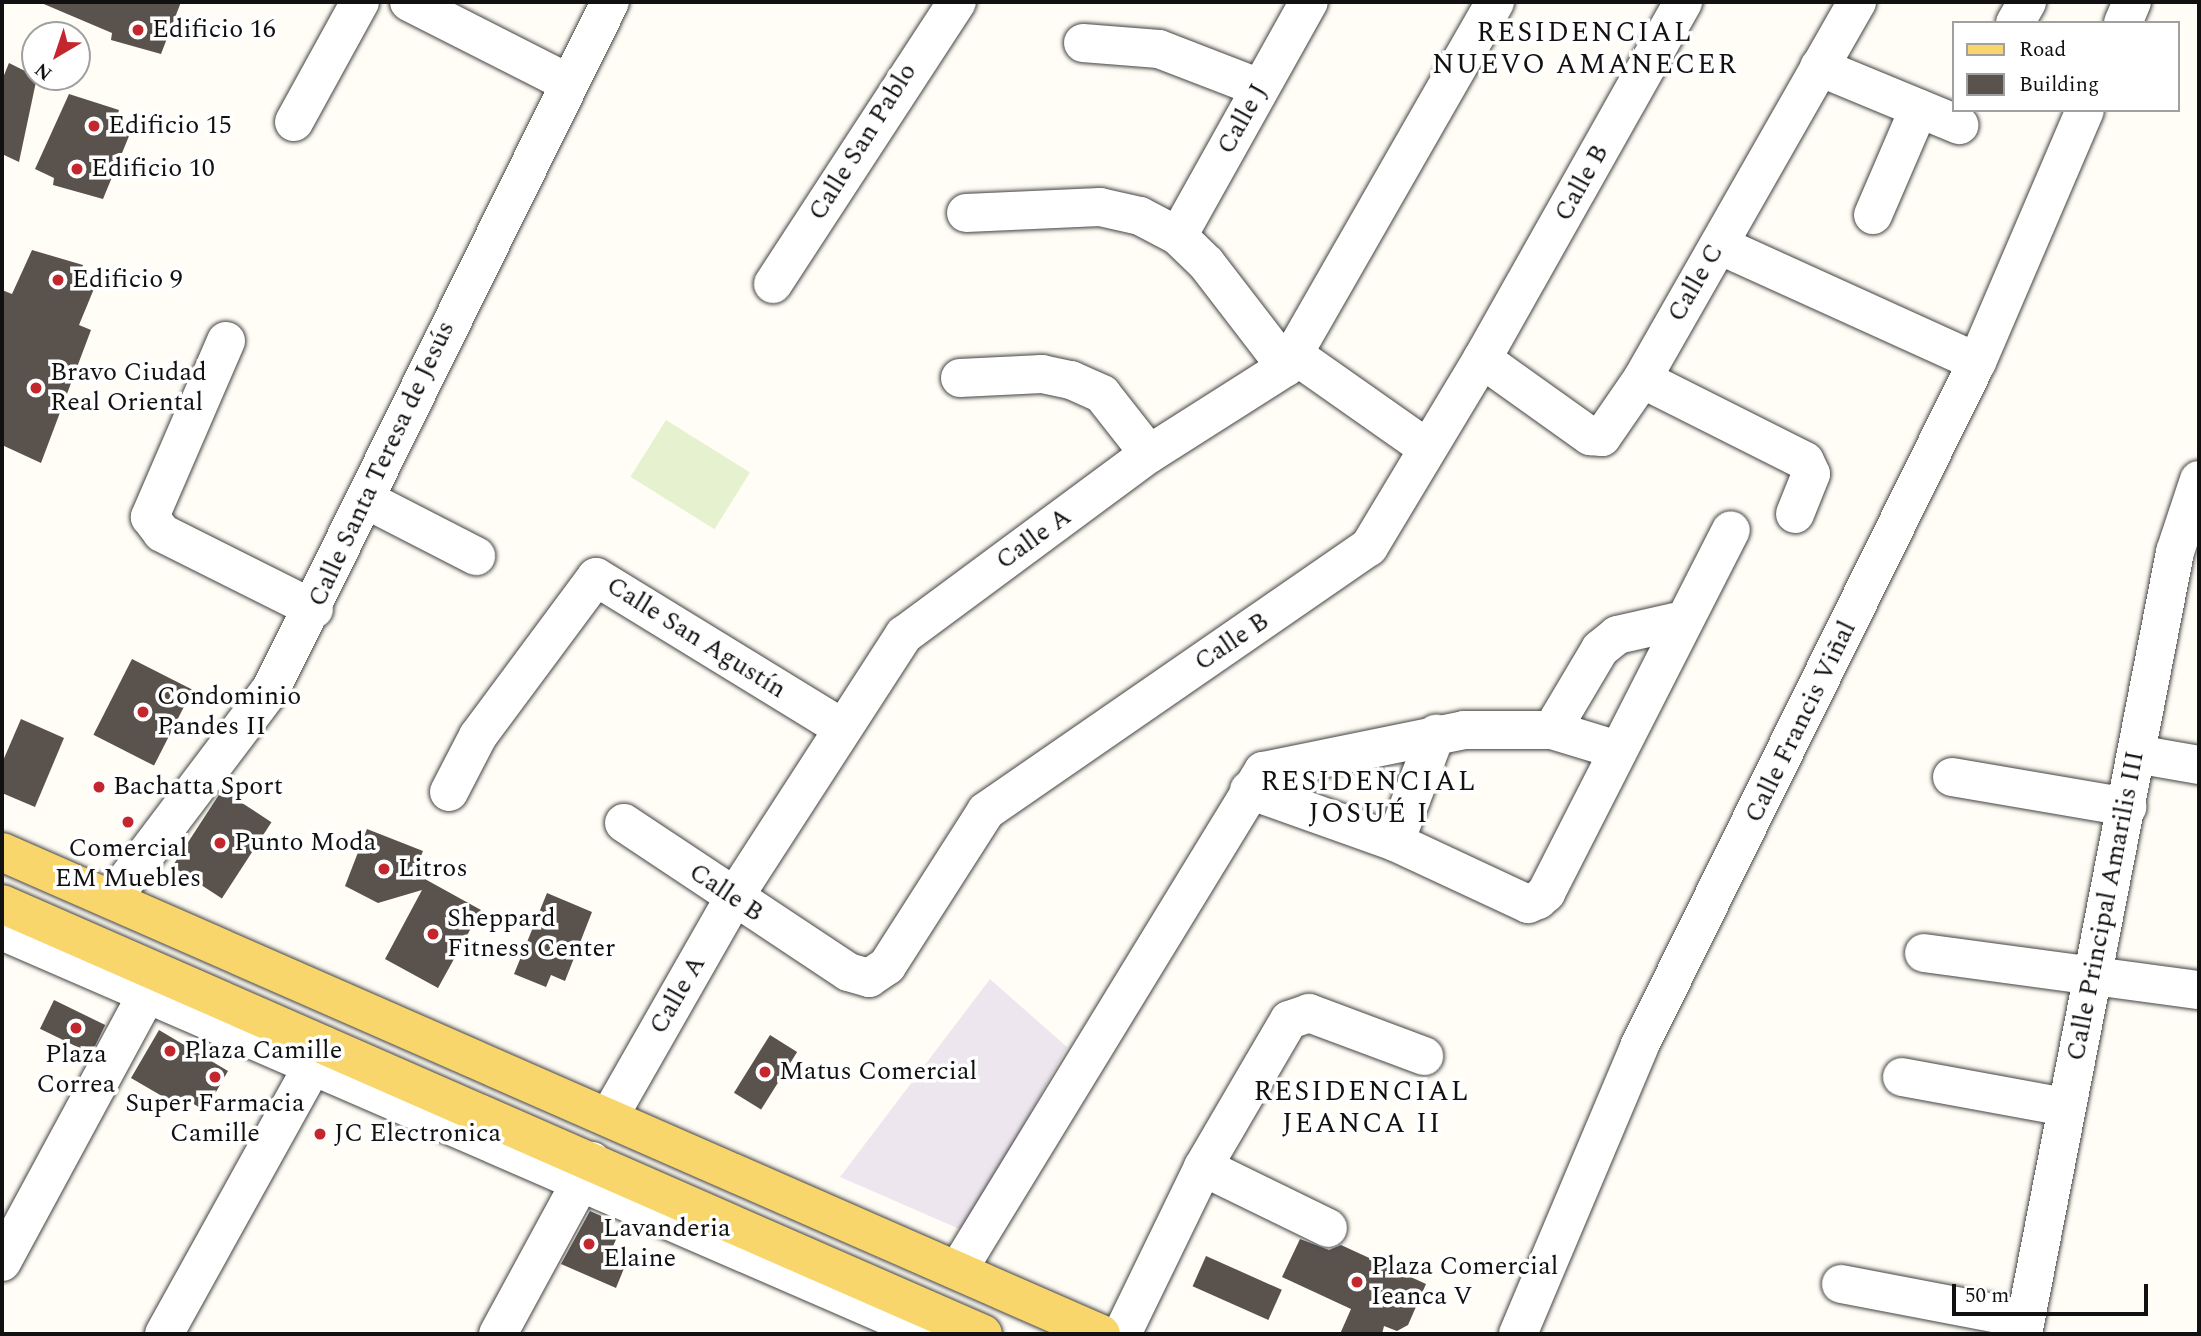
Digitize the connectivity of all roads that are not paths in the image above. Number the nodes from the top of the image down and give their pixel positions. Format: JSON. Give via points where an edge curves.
{"nodes":[{"id":1,"x":360,"y":2,"type":"edge"},
{"id":2,"x":409,"y":2,"type":"edge"},
{"id":3,"x":610,"y":2,"type":"edge"},
{"id":4,"x":957,"y":2,"type":"edge"},
{"id":5,"x":1309,"y":2,"type":"edge"},
{"id":6,"x":1495,"y":2,"type":"edge"},
{"id":7,"x":1683,"y":2,"type":"edge"},
{"id":8,"x":1857,"y":2,"type":"edge"},
{"id":9,"x":2026,"y":2,"type":"edge"},
{"id":10,"x":2132,"y":2,"type":"edge"},
{"id":11,"x":2016,"y":21,"type":"edge"},
{"id":12,"x":2124,"y":21,"type":"edge"},
{"id":13,"x":1083,"y":43,"type":"dead end"},
{"id":14,"x":1819,"y":67,"type":"junction"},
{"id":15,"x":567,"y":82,"type":"junction"},
{"id":16,"x":1259,"y":89,"type":"junction"},
{"id":17,"x":1919,"y":108,"type":"junction"},
{"id":18,"x":2084,"y":112,"type":"edge"},
{"id":19,"x":294,"y":122,"type":"dead end"},
{"id":20,"x":1959,"y":125,"type":"dead end"},
{"id":21,"x":967,"y":213,"type":"dead end"},
{"id":22,"x":1873,"y":215,"type":"dead end"},
{"id":23,"x":1178,"y":236,"type":"junction"},
{"id":24,"x":1718,"y":245,"type":"junction"},
{"id":25,"x":773,"y":284,"type":"dead end"},
{"id":26,"x":226,"y":341,"type":"dead end"},
{"id":27,"x":1482,"y":359,"type":"junction"},
{"id":28,"x":1291,"y":362,"type":"junction"},
{"id":29,"x":1977,"y":362,"type":"junction"},
{"id":30,"x":960,"y":378,"type":"dead end"},
{"id":31,"x":1642,"y":379,"type":"junction"},
{"id":32,"x":1427,"y":447,"type":"junction"},
{"id":33,"x":1149,"y":454,"type":"junction"},
{"id":34,"x":2199,"y":480,"type":"edge"},
{"id":35,"x":365,"y":499,"type":"junction"},
{"id":36,"x":1795,"y":514,"type":"dead end"},
{"id":37,"x":1731,"y":530,"type":"dead end"},
{"id":38,"x":2187,"y":554,"type":"edge"},
{"id":39,"x":476,"y":556,"type":"dead end"},
{"id":40,"x":314,"y":609,"type":"junction"},
{"id":41,"x":1683,"y":620,"type":"junction"},
{"id":42,"x":841,"y":727,"type":"junction"},
{"id":43,"x":1552,"y":730,"type":"junction"},
{"id":44,"x":1437,"y":734,"type":"junction"},
{"id":45,"x":1618,"y":750,"type":"junction"},
{"id":46,"x":2136,"y":754,"type":"junction"},
{"id":47,"x":2199,"y":765,"type":"edge"},
{"id":48,"x":1952,"y":777,"type":"dead end"},
{"id":49,"x":1249,"y":790,"type":"junction"},
{"id":50,"x":449,"y":792,"type":"dead end"},
{"id":51,"x":2127,"y":807,"type":"junction"},
{"id":52,"x":624,"y":823,"type":"dead end"},
{"id":53,"x":1395,"y":842,"type":"junction"},
{"id":54,"x":2,"y":852,"type":"edge"},
{"id":55,"x":112,"y":899,"type":"junction"},
{"id":56,"x":733,"y":899,"type":"junction"},
{"id":57,"x":2,"y":904,"type":"edge"},
{"id":58,"x":2,"y":931,"type":"edge"},
{"id":59,"x":1924,"y":953,"type":"dead end"},
{"id":60,"x":2089,"y":974,"type":"junction"},
{"id":61,"x":2199,"y":990,"type":"edge"},
{"id":62,"x":147,"y":994,"type":"junction"},
{"id":63,"x":1424,"y":1056,"type":"dead end"},
{"id":64,"x":318,"y":1057,"type":"junction"},
{"id":65,"x":1902,"y":1077,"type":"dead end"},
{"id":66,"x":2066,"y":1107,"type":"junction"},
{"id":67,"x":610,"y":1115,"type":"junction"},
{"id":68,"x":1203,"y":1167,"type":"junction"},
{"id":69,"x":586,"y":1171,"type":"junction"},
{"id":70,"x":1328,"y":1228,"type":"dead end"},
{"id":71,"x":2,"y":1262,"type":"edge"},
{"id":72,"x":958,"y":1270,"type":"junction"},
{"id":73,"x":1841,"y":1284,"type":"dead end"},
{"id":74,"x":2024,"y":1327,"type":"edge"},
{"id":75,"x":164,"y":1334,"type":"edge"},
{"id":76,"x":498,"y":1334,"type":"edge"},
{"id":77,"x":930,"y":1334,"type":"edge"},
{"id":78,"x":983,"y":1334,"type":"edge"},
{"id":79,"x":1101,"y":1334,"type":"edge"},
{"id":80,"x":1122,"y":1334,"type":"edge"},
{"id":81,"x":1518,"y":1334,"type":"edge"}],
"edges":[{"from":1,"to":19,"type":"street"},
{"from":2,"to":15,"type":"street"},
{"from":3,"to":15,"type":"street","name":"Calle Santa Teresa de Jesús"},
{"from":4,"to":25,"type":"street","name":"Calle San Pablo"},
{"from":5,"to":16,"type":"street","name":"Calle J"},
{"from":6,"to":28,"type":"street","name":"Calle A"},
{"from":7,"to":27,"type":"street","name":"Calle B"},
{"from":8,"to":14,"type":"street","name":"Calle C"},
{"from":9,"to":11,"type":"street"},
{"from":10,"to":12,"type":"street"},
{"from":13,"to":16,"type":"street","via":[[1159,49]]},
{"from":14,"to":17,"type":"street"},
{"from":14,"to":24,"type":"street","name":"Calle C"},
{"from":15,"to":35,"type":"street","name":"Calle Santa Teresa de Jesús"},
{"from":16,"to":23,"type":"street","name":"Calle J"},
{"from":17,"to":20,"type":"street"},
{"from":17,"to":22,"type":"street"},
{"from":18,"to":29,"type":"street","name":"Calle Francis Viñal"},
{"from":21,"to":23,"type":"street","via":[[1100,207],[1140,216]]},
{"from":23,"to":28,"type":"street"},
{"from":24,"to":29,"type":"street"},
{"from":24,"to":31,"type":"street","name":"Calle C"},
{"from":26,"to":40,"type":"street","via":[[150,517],[162,533]]},
{"from":27,"to":31,"type":"street","name":"Calle C","via":[[1590,436],[1602,437]]},
{"from":27,"to":32,"type":"street","name":"Calle B"},
{"from":28,"to":32,"type":"street"},
{"from":28,"to":33,"type":"street","name":"Calle A"},
{"from":29,"to":81,"type":"street","name":"Calle Francis Viñal","via":[[1639,1047]]},
{"from":30,"to":33,"type":"street","via":[[1042,374],[1071,380],[1102,394]]},
{"from":31,"to":36,"type":"street","via":[[1805,461],[1811,474]]},
{"from":32,"to":56,"type":"street","name":"Calle B","via":[[1369,547],[986,811],[887,966],[869,978],[848,972]]},
{"from":33,"to":42,"type":"street","name":"Calle A","via":[[904,635]]},
{"from":34,"to":38,"type":"street","name":"Calle Principal Amarilis III"},
{"from":35,"to":39,"type":"street"},
{"from":35,"to":40,"type":"street","name":"Calle Santa Teresa de Jesús"},
{"from":37,"to":41,"type":"street"},
{"from":38,"to":46,"type":"street","name":"Calle Principal Amarilis III"},
{"from":40,"to":55,"type":"street","name":"Calle Santa Teresa de Jesús","via":[[271,690]]},
{"from":41,"to":43,"type":"street","via":[[1617,635],[1600,649]]},
{"from":41,"to":45,"type":"street"},
{"from":42,"to":50,"type":"street","name":"Calle San Agustín","via":[[596,577],[478,736]]},
{"from":42,"to":56,"type":"street","name":"Calle A"},
{"from":43,"to":44,"type":"street"},
{"from":43,"to":45,"type":"street"},
{"from":44,"to":49,"type":"street","via":[[1273,766]]},
{"from":44,"to":53,"type":"street"},
{"from":45,"to":53,"type":"street","via":[[1546,893],[1538,900],[1528,904]]},
{"from":46,"to":47,"type":"street"},
{"from":46,"to":51,"type":"street","name":"Calle Principal Amarilis III"},
{"from":48,"to":51,"type":"street"},
{"from":49,"to":53,"type":"street"},
{"from":49,"to":72,"type":"street"},
{"from":51,"to":60,"type":"street","name":"Calle Principal Amarilis III"},
{"from":52,"to":56,"type":"street","name":"Calle B"},
{"from":54,"to":55,"type":"main road"},
{"from":55,"to":67,"type":"main road"},
{"from":56,"to":67,"type":"street","name":"Calle A"},
{"from":57,"to":64,"type":"main road"},
{"from":58,"to":62,"type":"street"},
{"from":59,"to":60,"type":"street"},
{"from":60,"to":61,"type":"street"},
{"from":60,"to":66,"type":"street","name":"Calle Principal Amarilis III"},
{"from":62,"to":64,"type":"street"},
{"from":62,"to":71,"type":"street"},
{"from":63,"to":68,"type":"street","via":[[1309,1013],[1297,1014]]},
{"from":64,"to":69,"type":"main road"},
{"from":64,"to":75,"type":"street"},
{"from":65,"to":66,"type":"street"},
{"from":66,"to":74,"type":"street","name":"Calle Principal Amarilis III"},
{"from":67,"to":72,"type":"main road"},
{"from":68,"to":70,"type":"street"},
{"from":68,"to":80,"type":"street"},
{"from":69,"to":76,"type":"street"},
{"from":69,"to":77,"type":"street"},
{"from":69,"to":78,"type":"main road"},
{"from":72,"to":79,"type":"main road"},
{"from":73,"to":74,"type":"street"}]}
